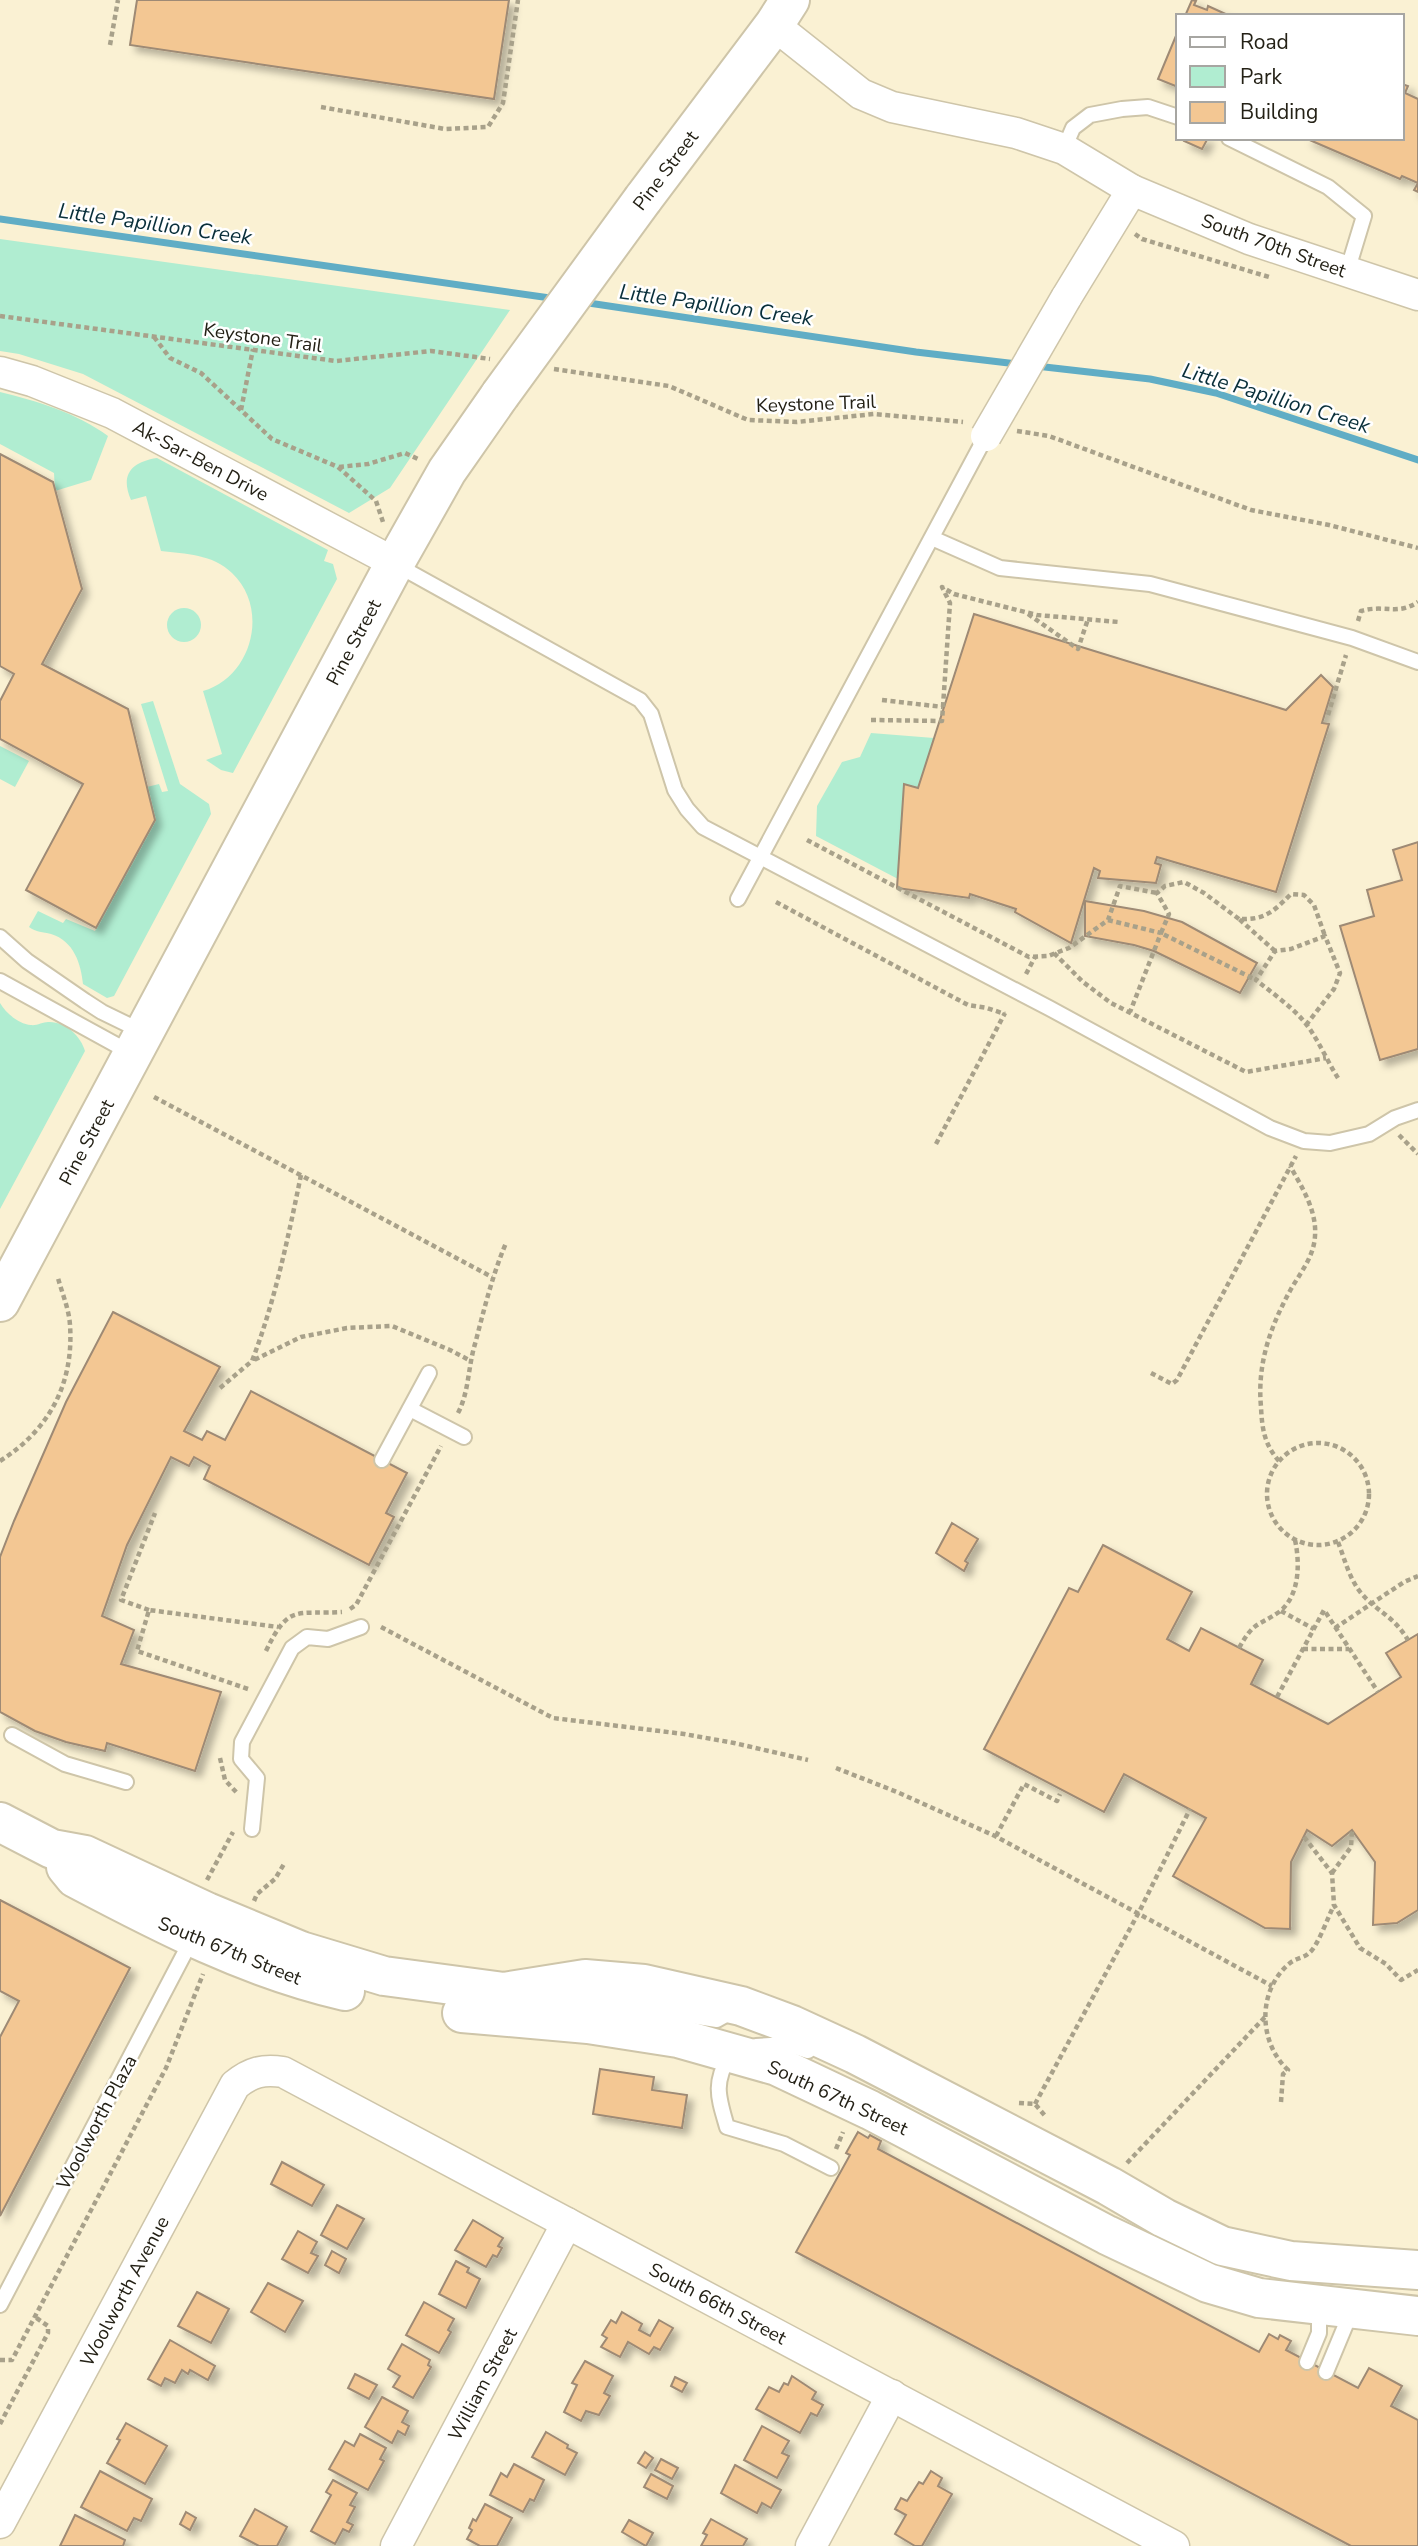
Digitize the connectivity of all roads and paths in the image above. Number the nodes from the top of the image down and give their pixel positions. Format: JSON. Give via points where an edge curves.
{"nodes":[{"id":1,"x":118,"y":0,"type":"edge"},
{"id":2,"x":518,"y":0,"type":"edge"},
{"id":3,"x":787,"y":8,"type":"edge"},
{"id":4,"x":110,"y":45,"type":"dead end"},
{"id":5,"x":321,"y":107,"type":"dead end"},
{"id":6,"x":1176,"y":116,"type":"edge"},
{"id":7,"x":1233,"y":140,"type":"edge"},
{"id":8,"x":1064,"y":149,"type":"junction"},
{"id":9,"x":1132,"y":190,"type":"junction"},
{"id":10,"x":1346,"y":272,"type":"junction"},
{"id":11,"x":1418,"y":295,"type":"edge"},
{"id":12,"x":0,"y":316,"type":"edge"},
{"id":13,"x":153,"y":337,"type":"junction"},
{"id":14,"x":253,"y":349,"type":"junction"},
{"id":15,"x":548,"y":368,"type":"dead end"},
{"id":16,"x":0,"y":372,"type":"edge"},
{"id":17,"x":498,"y":378,"type":"junction"},
{"id":18,"x":241,"y":411,"type":"junction"},
{"id":19,"x":989,"y":429,"type":"junction"},
{"id":20,"x":338,"y":467,"type":"junction"},
{"id":21,"x":447,"y":471,"type":"junction"},
{"id":22,"x":932,"y":538,"type":"junction"},
{"id":23,"x":1418,"y":548,"type":"edge"},
{"id":24,"x":395,"y":564,"type":"junction"},
{"id":25,"x":1025,"y":612,"type":"junction"},
{"id":26,"x":1088,"y":619,"type":"junction"},
{"id":27,"x":1119,"y":622,"type":"dead end"},
{"id":28,"x":1418,"y":662,"type":"edge"},
{"id":29,"x":882,"y":700,"type":"dead end"},
{"id":30,"x":943,"y":707,"type":"junction"},
{"id":31,"x":871,"y":720,"type":"dead end"},
{"id":32,"x":807,"y":840,"type":"dead end"},
{"id":33,"x":761,"y":858,"type":"junction"},
{"id":34,"x":1157,"y":893,"type":"junction"},
{"id":35,"x":738,"y":899,"type":"dead end"},
{"id":36,"x":776,"y":902,"type":"dead end"},
{"id":37,"x":1239,"y":919,"type":"junction"},
{"id":38,"x":1108,"y":920,"type":"junction"},
{"id":39,"x":1161,"y":933,"type":"junction"},
{"id":40,"x":1325,"y":936,"type":"junction"},
{"id":41,"x":0,"y":937,"type":"edge"},
{"id":42,"x":1275,"y":951,"type":"junction"},
{"id":43,"x":1054,"y":953,"type":"junction"},
{"id":44,"x":1035,"y":957,"type":"junction"},
{"id":45,"x":1256,"y":980,"type":"junction"},
{"id":46,"x":0,"y":981,"type":"edge"},
{"id":47,"x":1017,"y":991,"type":"junction"},
{"id":48,"x":1130,"y":1012,"type":"junction"},
{"id":49,"x":1005,"y":1014,"type":"junction"},
{"id":50,"x":1306,"y":1025,"type":"junction"},
{"id":51,"x":139,"y":1043,"type":"junction"},
{"id":52,"x":1325,"y":1058,"type":"junction"},
{"id":53,"x":1338,"y":1078,"type":"dead end"},
{"id":54,"x":154,"y":1097,"type":"dead end"},
{"id":55,"x":1418,"y":1110,"type":"edge"},
{"id":56,"x":936,"y":1144,"type":"dead end"},
{"id":57,"x":301,"y":1175,"type":"junction"},
{"id":58,"x":506,"y":1244,"type":"dead end"},
{"id":59,"x":492,"y":1277,"type":"junction"},
{"id":60,"x":58,"y":1278,"type":"dead end"},
{"id":61,"x":0,"y":1302,"type":"edge"},
{"id":62,"x":252,"y":1361,"type":"junction"},
{"id":63,"x":471,"y":1362,"type":"junction"},
{"id":64,"x":429,"y":1373,"type":"dead end"},
{"id":65,"x":1151,"y":1373,"type":"dead end"},
{"id":66,"x":220,"y":1388,"type":"dead end"},
{"id":67,"x":410,"y":1409,"type":"junction"},
{"id":68,"x":449,"y":1430,"type":"junction"},
{"id":69,"x":464,"y":1437,"type":"dead end"},
{"id":70,"x":382,"y":1460,"type":"dead end"},
{"id":71,"x":0,"y":1461,"type":"edge"},
{"id":72,"x":1279,"y":1461,"type":"junction"},
{"id":73,"x":155,"y":1513,"type":"dead end"},
{"id":74,"x":1294,"y":1539,"type":"junction"},
{"id":75,"x":1338,"y":1542,"type":"junction"},
{"id":76,"x":1418,"y":1576,"type":"edge"},
{"id":77,"x":1371,"y":1604,"type":"junction"},
{"id":78,"x":149,"y":1611,"type":"junction"},
{"id":79,"x":1280,"y":1611,"type":"junction"},
{"id":80,"x":278,"y":1627,"type":"junction"},
{"id":81,"x":361,"y":1627,"type":"dead end"},
{"id":82,"x":381,"y":1627,"type":"dead end"},
{"id":83,"x":1335,"y":1628,"type":"junction"},
{"id":84,"x":1314,"y":1629,"type":"junction"},
{"id":85,"x":1408,"y":1640,"type":"dead end"},
{"id":86,"x":1239,"y":1648,"type":"dead end"},
{"id":87,"x":1303,"y":1649,"type":"junction"},
{"id":88,"x":1350,"y":1649,"type":"junction"},
{"id":89,"x":263,"y":1657,"type":"dead end"},
{"id":90,"x":252,"y":1681,"type":"dead end"},
{"id":91,"x":1378,"y":1692,"type":"dead end"},
{"id":92,"x":1277,"y":1697,"type":"dead end"},
{"id":93,"x":12,"y":1735,"type":"dead end"},
{"id":94,"x":220,"y":1755,"type":"dead end"},
{"id":95,"x":808,"y":1760,"type":"dead end"},
{"id":96,"x":836,"y":1768,"type":"dead end"},
{"id":97,"x":126,"y":1782,"type":"dead end"},
{"id":98,"x":1060,"y":1794,"type":"dead end"},
{"id":99,"x":242,"y":1799,"type":"dead end"},
{"id":100,"x":1190,"y":1809,"type":"dead end"},
{"id":101,"x":0,"y":1822,"type":"edge"},
{"id":102,"x":236,"y":1827,"type":"dead end"},
{"id":103,"x":252,"y":1829,"type":"dead end"},
{"id":104,"x":1352,"y":1830,"type":"dead end"},
{"id":105,"x":995,"y":1836,"type":"junction"},
{"id":106,"x":1304,"y":1837,"type":"dead end"},
{"id":107,"x":52,"y":1849,"type":"junction"},
{"id":108,"x":284,"y":1864,"type":"dead end"},
{"id":109,"x":1332,"y":1873,"type":"junction"},
{"id":110,"x":201,"y":1887,"type":"dead end"},
{"id":111,"x":1334,"y":1905,"type":"junction"},
{"id":112,"x":250,"y":1912,"type":"dead end"},
{"id":113,"x":1139,"y":1912,"type":"junction"},
{"id":114,"x":199,"y":1953,"type":"junction"},
{"id":115,"x":1418,"y":1970,"type":"edge"},
{"id":116,"x":1272,"y":1986,"type":"junction"},
{"id":117,"x":741,"y":2006,"type":"junction"},
{"id":118,"x":1265,"y":2016,"type":"junction"},
{"id":119,"x":526,"y":2018,"type":"junction"},
{"id":120,"x":731,"y":2052,"type":"junction"},
{"id":121,"x":817,"y":2054,"type":"dead end"},
{"id":122,"x":259,"y":2071,"type":"joint"},
{"id":123,"x":893,"y":2090,"type":"dead end"},
{"id":124,"x":1281,"y":2102,"type":"dead end"},
{"id":125,"x":1035,"y":2104,"type":"dead end"},
{"id":126,"x":1034,"y":2147,"type":"junction"},
{"id":127,"x":1125,"y":2166,"type":"dead end"},
{"id":128,"x":831,"y":2168,"type":"dead end"},
{"id":129,"x":567,"y":2223,"type":"junction"},
{"id":130,"x":1157,"y":2259,"type":"junction"},
{"id":131,"x":1338,"y":2264,"type":"junction"},
{"id":132,"x":1418,"y":2270,"type":"edge"},
{"id":133,"x":0,"y":2305,"type":"edge"},
{"id":134,"x":1336,"y":2308,"type":"junction"},
{"id":135,"x":1418,"y":2316,"type":"edge"},
{"id":136,"x":35,"y":2317,"type":"junction"},
{"id":137,"x":0,"y":2360,"type":"edge"},
{"id":138,"x":1307,"y":2362,"type":"dead end"},
{"id":139,"x":1326,"y":2372,"type":"dead end"},
{"id":140,"x":892,"y":2395,"type":"junction"},
{"id":141,"x":0,"y":2424,"type":"edge"},
{"id":142,"x":0,"y":2523,"type":"edge"},
{"id":143,"x":396,"y":2546,"type":"edge"},
{"id":144,"x":811,"y":2546,"type":"edge"},
{"id":145,"x":1174,"y":2546,"type":"edge"}],
"edges":[{"from":1,"to":4,"type":"path"},
{"from":2,"to":5,"type":"path","via":[[503,103],[488,127],[444,129]]},
{"from":3,"to":8,"type":"street","name":"South 70th Street","via":[[861,94],[892,107],[1016,133]]},
{"from":3,"to":17,"type":"main road","name":"Pine Street","bridge":true,"via":[[643,199]]},
{"from":6,"to":8,"type":"lane","via":[[1148,107],[1090,116],[1073,128]]},
{"from":7,"to":10,"type":"lane","via":[[1328,187],[1364,216]]},
{"from":8,"to":9,"type":"street","name":"South 70th Street"},
{"from":9,"to":10,"type":"street","name":"South 70th Street","via":[[1249,239]]},
{"from":9,"to":19,"type":"street","bridge":true},
{"from":10,"to":11,"type":"street","name":"South 70th Street"},
{"from":12,"to":13,"type":"path","name":"Keystone Trail"},
{"from":13,"to":14,"type":"path","name":"Keystone Trail"},
{"from":13,"to":18,"type":"path","via":[[170,358],[201,373]]},
{"from":14,"to":17,"type":"path","name":"Keystone Trail","via":[[336,361],[431,351]]},
{"from":14,"to":18,"type":"path"},
{"from":15,"to":19,"type":"path","name":"Keystone Trail","via":[[669,386],[748,420],[797,422],[874,414],[944,418]]},
{"from":16,"to":24,"type":"street","name":"Ak-Sar-Ben Drive","via":[[112,413]]},
{"from":17,"to":21,"type":"main road","name":"Pine Street"},
{"from":18,"to":20,"type":"path","via":[[272,439]]},
{"from":19,"to":22,"type":"lane"},
{"from":19,"to":23,"type":"path","name":"Keystone Trail","via":[[1049,436],[1251,510]]},
{"from":20,"to":21,"type":"path","via":[[405,453]]},
{"from":20,"to":24,"type":"path","via":[[376,500]]},
{"from":21,"to":24,"type":"main road","name":"Pine Street"},
{"from":22,"to":28,"type":"lane","via":[[1000,568],[1150,583],[1352,638]]},
{"from":22,"to":33,"type":"lane"},
{"from":24,"to":33,"type":"lane","via":[[640,700],[651,714],[675,790],[687,809],[703,827]]},
{"from":24,"to":51,"type":"main road","name":"Pine Street"},
{"from":25,"to":26,"type":"path"},
{"from":25,"to":26,"type":"path","via":[[1079,649]]},
{"from":25,"to":30,"type":"path","via":[[943,587],[950,603]]},
{"from":26,"to":27,"type":"path"},
{"from":29,"to":30,"type":"path"},
{"from":30,"to":31,"type":"path","via":[[942,721]]},
{"from":32,"to":44,"type":"path"},
{"from":33,"to":35,"type":"lane"},
{"from":33,"to":47,"type":"lane"},
{"from":34,"to":37,"type":"path","via":[[1184,881]]},
{"from":34,"to":38,"type":"path","via":[[1120,886]]},
{"from":34,"to":39,"type":"path","via":[[1168,914]]},
{"from":36,"to":49,"type":"path","via":[[968,1005]]},
{"from":37,"to":40,"type":"path","via":[[1257,919],[1275,911],[1291,894],[1304,895],[1314,905]]},
{"from":37,"to":42,"type":"path"},
{"from":38,"to":39,"type":"path"},
{"from":38,"to":43,"type":"path","via":[[1069,948]]},
{"from":39,"to":45,"type":"path"},
{"from":39,"to":48,"type":"path"},
{"from":40,"to":42,"type":"path"},
{"from":40,"to":50,"type":"path","via":[[1340,973],[1334,989]]},
{"from":41,"to":51,"type":"lane"},
{"from":42,"to":45,"type":"path"},
{"from":43,"to":44,"type":"path"},
{"from":43,"to":48,"type":"path","via":[[1092,989]]},
{"from":44,"to":47,"type":"path"},
{"from":45,"to":50,"type":"path"},
{"from":46,"to":51,"type":"lane"},
{"from":47,"to":49,"type":"path"},
{"from":47,"to":55,"type":"lane","via":[[1270,1128],[1304,1141],[1331,1143],[1369,1134]]},
{"from":48,"to":52,"type":"path","via":[[1246,1072]]},
{"from":49,"to":56,"type":"path"},
{"from":50,"to":52,"type":"path"},
{"from":51,"to":61,"type":"main road","name":"Pine Street"},
{"from":52,"to":53,"type":"path"},
{"from":54,"to":57,"type":"path"},
{"from":57,"to":59,"type":"path"},
{"from":57,"to":62,"type":"path","via":[[283,1262]]},
{"from":58,"to":59,"type":"path"},
{"from":59,"to":63,"type":"path"},
{"from":60,"to":71,"type":"path","via":[[70,1322],[67,1372],[39,1430]]},
{"from":62,"to":63,"type":"path","via":[[301,1337],[392,1326]]},
{"from":62,"to":66,"type":"path"},
{"from":63,"to":68,"type":"path","via":[[463,1403]]},
{"from":64,"to":67,"type":"lane"},
{"from":65,"to":72,"type":"path","via":[[1172,1384],[1177,1380],[1290,1166],[1310,1206],[1315,1236],[1312,1253],[1272,1327],[1262,1359],[1262,1428]]},
{"from":67,"to":68,"type":"lane"},
{"from":67,"to":70,"type":"lane"},
{"from":68,"to":69,"type":"lane"},
{"from":68,"to":80,"type":"path","via":[[356,1605],[340,1613],[292,1615]]},
{"from":72,"to":74,"type":"path","via":[[1267,1492],[1269,1509],[1277,1525]]},
{"from":72,"to":75,"type":"path","via":[[1292,1450],[1324,1443],[1340,1447],[1359,1464],[1369,1486],[1369,1503],[1353,1533]]},
{"from":73,"to":78,"type":"path","via":[[121,1600]]},
{"from":74,"to":75,"type":"path","via":[[1322,1546]]},
{"from":74,"to":79,"type":"path","via":[[1298,1575],[1292,1595]]},
{"from":75,"to":77,"type":"path","via":[[1349,1574]]},
{"from":76,"to":77,"type":"path"},
{"from":77,"to":83,"type":"path"},
{"from":77,"to":85,"type":"path","via":[[1394,1619]]},
{"from":78,"to":80,"type":"path"},
{"from":78,"to":90,"type":"path","via":[[137,1651],[246,1691]]},
{"from":79,"to":84,"type":"path"},
{"from":79,"to":86,"type":"path","via":[[1253,1626]]},
{"from":80,"to":89,"type":"path"},
{"from":81,"to":103,"type":"lane","via":[[328,1639],[307,1637],[292,1648],[243,1742],[241,1759],[257,1778]]},
{"from":82,"to":95,"type":"path","via":[[553,1718],[684,1734]]},
{"from":83,"to":84,"type":"path","via":[[1324,1610]]},
{"from":83,"to":88,"type":"path"},
{"from":84,"to":87,"type":"path"},
{"from":87,"to":88,"type":"path"},
{"from":87,"to":92,"type":"path"},
{"from":88,"to":91,"type":"path"},
{"from":93,"to":97,"type":"lane","via":[[65,1764]]},
{"from":94,"to":99,"type":"path","via":[[225,1780]]},
{"from":96,"to":105,"type":"path"},
{"from":98,"to":105,"type":"path","via":[[1057,1801],[1024,1784]]},
{"from":100,"to":113,"type":"path"},
{"from":101,"to":107,"type":"main road","name":"South 67th Street"},
{"from":102,"to":110,"type":"path"},
{"from":104,"to":109,"type":"path","via":[[1351,1847]]},
{"from":105,"to":113,"type":"path"},
{"from":106,"to":109,"type":"path"},
{"from":107,"to":114,"type":"main road","name":"South 67th Street","via":[[75,1878]]},
{"from":107,"to":117,"type":"main road","name":"South 67th Street","via":[[85,1855],[301,1951],[384,1976],[504,1992],[584,1979],[644,1984]]},
{"from":108,"to":112,"type":"path","via":[[257,1894]]},
{"from":109,"to":111,"type":"path"},
{"from":111,"to":115,"type":"path","via":[[1360,1948],[1387,1964],[1401,1980]]},
{"from":111,"to":116,"type":"path","via":[[1311,1953],[1289,1963]]},
{"from":113,"to":116,"type":"path"},
{"from":113,"to":125,"type":"path"},
{"from":114,"to":119,"type":"main road","name":"South 67th Street","via":[[423,2008]]},
{"from":114,"to":133,"type":"lane","name":"Woolworth Plaza"},
{"from":114,"to":136,"type":"path","via":[[166,2068]]},
{"from":116,"to":118,"type":"path"},
{"from":117,"to":119,"type":"lane","via":[[717,2021],[603,2002],[555,2001]]},
{"from":117,"to":126,"type":"main road","name":"South 67th Street","via":[[855,2054]]},
{"from":118,"to":124,"type":"path","via":[[1270,2044],[1288,2070],[1283,2074]]},
{"from":118,"to":127,"type":"path"},
{"from":119,"to":120,"type":"main road","name":"South 67th Street","via":[[678,2038]]},
{"from":120,"to":121,"type":"lane","via":[[787,2044]]},
{"from":120,"to":128,"type":"lane","via":[[717,2093],[727,2127],[784,2144]]},
{"from":120,"to":130,"type":"main road","name":"South 67th Street","via":[[777,2066],[870,2110]]},
{"from":122,"to":129,"type":"street","name":"South 66th Street","via":[[283,2072]]},
{"from":122,"to":142,"type":"street","name":"Woolworth Avenue","via":[[235,2085]]},
{"from":123,"to":126,"type":"lane","via":[[993,2138]]},
{"from":126,"to":131,"type":"main road","name":"South 67th Street","via":[[1222,2246],[1281,2259]]},
{"from":129,"to":140,"type":"street","name":"South 66th Street"},
{"from":129,"to":143,"type":"street","name":"William Street"},
{"from":130,"to":131,"type":"main road","via":[[1308,2278]]},
{"from":130,"to":134,"type":"main road","name":"South 67th Street","via":[[1243,2294]]},
{"from":131,"to":132,"type":"main road","name":"South 67th Street"},
{"from":134,"to":135,"type":"main road","name":"South 67th Street"},
{"from":134,"to":138,"type":"lane"},
{"from":134,"to":139,"type":"lane"},
{"from":136,"to":137,"type":"path","via":[[12,2360]]},
{"from":136,"to":141,"type":"path","via":[[48,2326],[48,2333]]},
{"from":140,"to":144,"type":"street"},
{"from":140,"to":145,"type":"street","name":"South 66th Street"}]}
